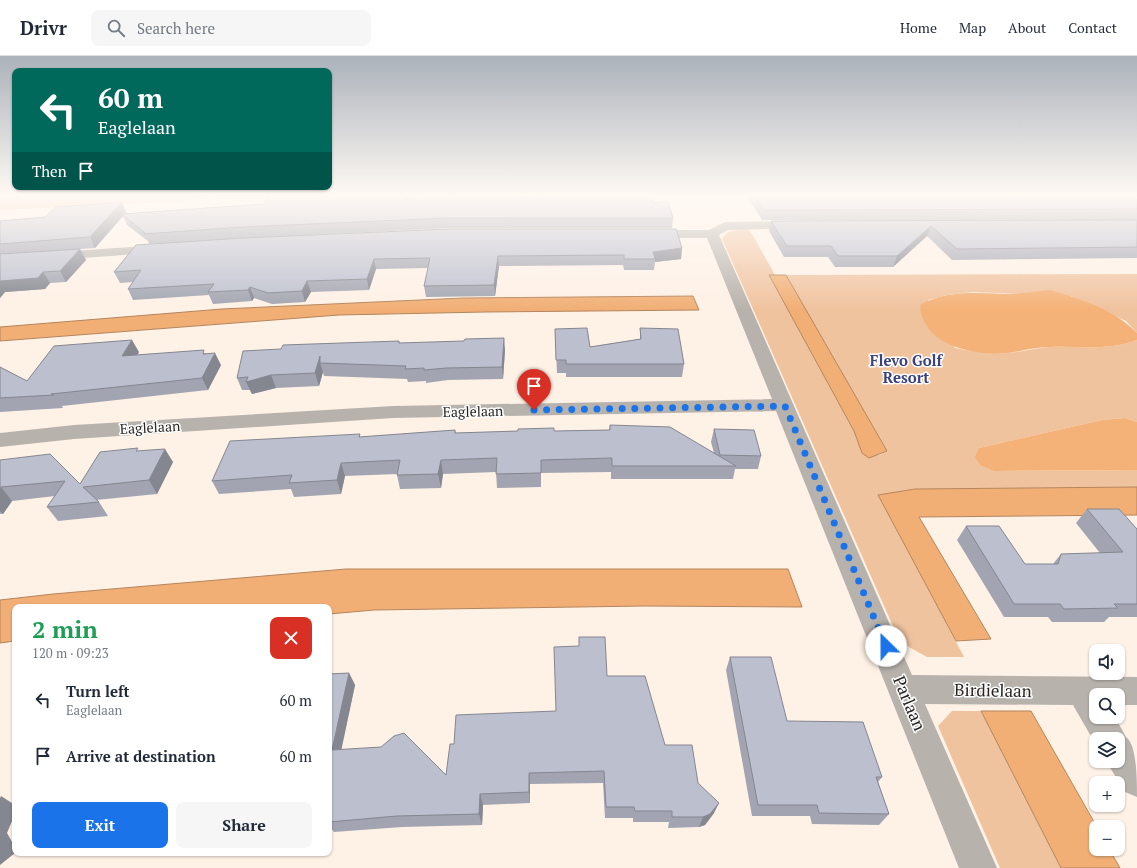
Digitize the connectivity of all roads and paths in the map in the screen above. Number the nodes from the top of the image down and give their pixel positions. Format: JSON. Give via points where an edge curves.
{"nodes":[{"id":1,"x":633,"y":234,"type":"edge"},
{"id":2,"x":712,"y":234,"type":"joint"},
{"id":3,"x":169,"y":248,"type":"edge"},
{"id":4,"x":0,"y":260,"type":"edge"},
{"id":5,"x":785,"y":406,"type":"junction"},
{"id":6,"x":0,"y":440,"type":"edge"},
{"id":7,"x":904,"y":689,"type":"junction"},
{"id":8,"x":1137,"y":691,"type":"edge"},
{"id":9,"x":1125,"y":696,"type":"edge"},
{"id":10,"x":1089,"y":708,"type":"edge"},
{"id":11,"x":1125,"y":761,"type":"edge"},
{"id":12,"x":1137,"y":780,"type":"edge"},
{"id":13,"x":978,"y":868,"type":"edge"}],
"edges":[{"from":1,"to":2,"type":"street"},
{"from":2,"to":5,"type":"street"},
{"from":3,"to":4,"type":"street"},
{"from":5,"to":6,"type":"street","name":"Eaglelaan","via":[[392,412],[74,432]]},
{"from":5,"to":7,"type":"street","name":"Parlaan"},
{"from":7,"to":10,"type":"street","name":"Birdielaan"},
{"from":7,"to":13,"type":"street","name":"Parlaan"},
{"from":8,"to":9,"type":"street","name":"Birdielaan"},
{"from":11,"to":12,"type":"street"}]}
